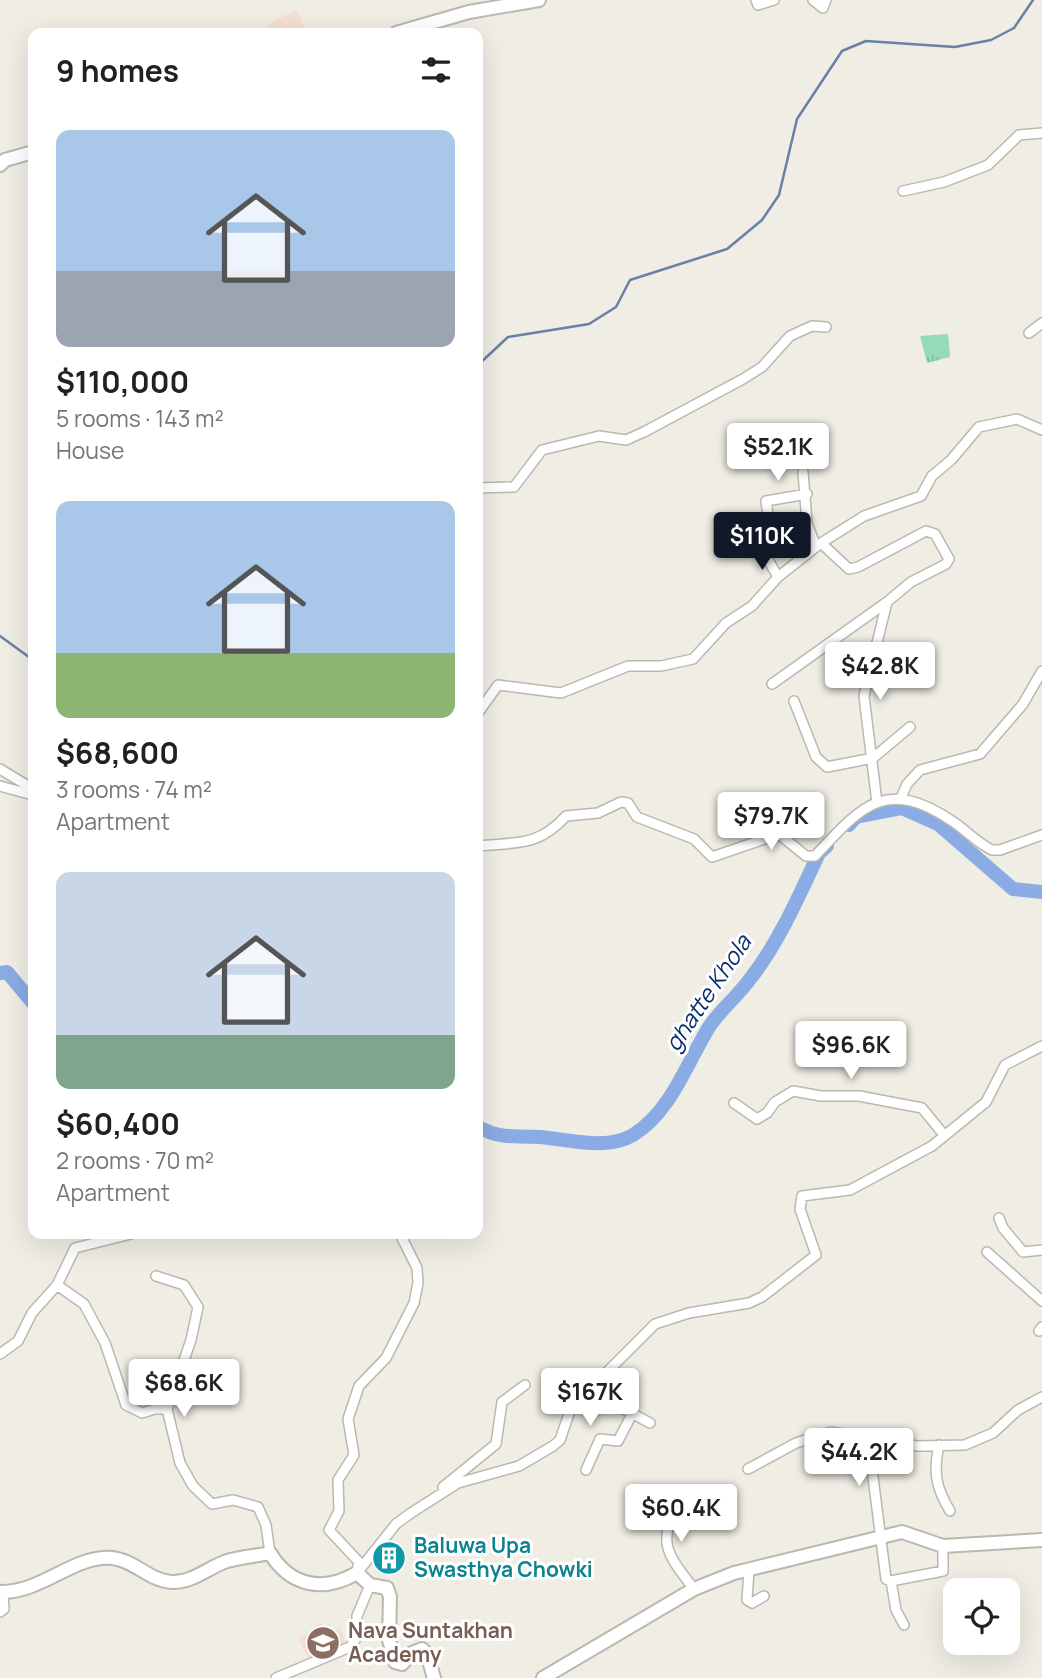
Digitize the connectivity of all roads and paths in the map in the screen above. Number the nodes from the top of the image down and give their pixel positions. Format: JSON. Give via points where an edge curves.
{"nodes":[{"id":1,"x":538,"y":0,"type":"edge"},
{"id":2,"x":755,"y":0,"type":"edge"},
{"id":3,"x":774,"y":0,"type":"edge"},
{"id":4,"x":814,"y":0,"type":"edge"},
{"id":5,"x":827,"y":0,"type":"edge"},
{"id":6,"x":413,"y":28,"type":"edge"},
{"id":7,"x":1042,"y":134,"type":"edge"},
{"id":8,"x":28,"y":153,"type":"edge"},
{"id":9,"x":0,"y":165,"type":"edge"},
{"id":10,"x":902,"y":191,"type":"dead end"},
{"id":11,"x":1042,"y":323,"type":"edge"},
{"id":12,"x":826,"y":327,"type":"dead end"},
{"id":13,"x":1029,"y":333,"type":"dead end"},
{"id":14,"x":1042,"y":430,"type":"edge"},
{"id":15,"x":803,"y":472,"type":"dead end"},
{"id":16,"x":483,"y":488,"type":"edge"},
{"id":17,"x":807,"y":494,"type":"junction"},
{"id":18,"x":818,"y":545,"type":"junction"},
{"id":19,"x":778,"y":577,"type":"junction"},
{"id":20,"x":887,"y":602,"type":"junction"},
{"id":21,"x":1042,"y":671,"type":"edge"},
{"id":22,"x":772,"y":684,"type":"dead end"},
{"id":23,"x":794,"y":702,"type":"dead end"},
{"id":24,"x":483,"y":706,"type":"edge"},
{"id":25,"x":910,"y":727,"type":"dead end"},
{"id":26,"x":873,"y":758,"type":"junction"},
{"id":27,"x":0,"y":769,"type":"edge"},
{"id":28,"x":0,"y":786,"type":"edge"},
{"id":29,"x":28,"y":786,"type":"edge"},
{"id":30,"x":28,"y":794,"type":"edge"},
{"id":31,"x":901,"y":798,"type":"junction"},
{"id":32,"x":877,"y":803,"type":"junction"},
{"id":33,"x":1042,"y":835,"type":"edge"},
{"id":34,"x":483,"y":845,"type":"edge"},
{"id":35,"x":1042,"y":1046,"type":"edge"},
{"id":36,"x":734,"y":1103,"type":"dead end"},
{"id":37,"x":944,"y":1136,"type":"junction"},
{"id":38,"x":999,"y":1218,"type":"dead end"},
{"id":39,"x":111,"y":1239,"type":"edge"},
{"id":40,"x":402,"y":1239,"type":"edge"},
{"id":41,"x":1042,"y":1250,"type":"edge"},
{"id":42,"x":987,"y":1252,"type":"dead end"},
{"id":43,"x":156,"y":1276,"type":"dead end"},
{"id":44,"x":57,"y":1285,"type":"junction"},
{"id":45,"x":1042,"y":1301,"type":"edge"},
{"id":46,"x":0,"y":1354,"type":"edge"},
{"id":47,"x":525,"y":1385,"type":"dead end"},
{"id":48,"x":588,"y":1390,"type":"junction"},
{"id":49,"x":1042,"y":1397,"type":"edge"},
{"id":50,"x":167,"y":1409,"type":"junction"},
{"id":51,"x":632,"y":1413,"type":"junction"},
{"id":52,"x":650,"y":1423,"type":"dead end"},
{"id":53,"x":868,"y":1438,"type":"junction"},
{"id":54,"x":939,"y":1445,"type":"junction"},
{"id":55,"x":748,"y":1469,"type":"dead end"},
{"id":56,"x":586,"y":1470,"type":"dead end"},
{"id":57,"x":678,"y":1497,"type":"dead end"},
{"id":58,"x":424,"y":1505,"type":"junction"},
{"id":59,"x":950,"y":1511,"type":"dead end"},
{"id":60,"x":879,"y":1536,"type":"junction"},
{"id":61,"x":1042,"y":1540,"type":"edge"},
{"id":62,"x":943,"y":1546,"type":"junction"},
{"id":63,"x":270,"y":1553,"type":"junction"},
{"id":64,"x":749,"y":1570,"type":"junction"},
{"id":65,"x":357,"y":1573,"type":"junction"},
{"id":66,"x":891,"y":1581,"type":"junction"},
{"id":67,"x":370,"y":1585,"type":"junction"},
{"id":68,"x":694,"y":1589,"type":"junction"},
{"id":69,"x":2,"y":1592,"type":"edge"},
{"id":70,"x":764,"y":1596,"type":"dead end"},
{"id":71,"x":0,"y":1612,"type":"edge"},
{"id":72,"x":904,"y":1625,"type":"dead end"},
{"id":73,"x":276,"y":1678,"type":"edge"},
{"id":74,"x":434,"y":1678,"type":"edge"},
{"id":75,"x":543,"y":1678,"type":"edge"}],
"edges":[{"from":1,"to":6,"type":"street"},
{"from":2,"to":3,"type":"street","via":[[758,5]]},
{"from":4,"to":5,"type":"street","via":[[823,8]]},
{"from":7,"to":10,"type":"street","via":[[1019,135],[993,162],[968,174]]},
{"from":8,"to":9,"type":"street"},
{"from":11,"to":13,"type":"street"},
{"from":12,"to":16,"type":"street","via":[[812,326],[790,336],[762,367],[645,432],[626,440],[599,436],[542,450],[514,487]]},
{"from":14,"to":18,"type":"street","via":[[1017,419],[979,427],[932,477],[921,496],[864,516]]},
{"from":15,"to":17,"type":"street"},
{"from":17,"to":18,"type":"street","via":[[807,523]]},
{"from":17,"to":19,"type":"street","via":[[766,501],[772,543],[767,558]]},
{"from":18,"to":19,"type":"street"},
{"from":18,"to":20,"type":"street","via":[[849,569],[926,531],[935,534],[948,562],[911,582]]},
{"from":19,"to":24,"type":"street","via":[[694,659],[628,666],[561,693],[498,685]]},
{"from":20,"to":22,"type":"street"},
{"from":20,"to":26,"type":"street","via":[[864,696]]},
{"from":21,"to":31,"type":"street","via":[[1023,704],[980,754],[920,770]]},
{"from":23,"to":26,"type":"street","via":[[816,757],[827,767]]},
{"from":25,"to":26,"type":"street"},
{"from":26,"to":32,"type":"street"},
{"from":27,"to":29,"type":"street"},
{"from":28,"to":30,"type":"street"},
{"from":31,"to":32,"type":"street"},
{"from":31,"to":33,"type":"street","via":[[939,812],[992,850]]},
{"from":32,"to":34,"type":"street","via":[[856,812],[814,856],[806,856],[779,834],[712,857],[694,839],[637,817],[628,803],[621,802],[598,813],[566,816],[552,832],[536,840]]},
{"from":35,"to":37,"type":"street","via":[[1005,1065],[986,1101]]},
{"from":36,"to":37,"type":"street","via":[[757,1119],[793,1091],[859,1096],[922,1108]]},
{"from":37,"to":48,"type":"street","via":[[863,1185],[840,1194],[803,1196],[800,1209],[813,1241],[814,1258],[748,1303],[656,1324]]},
{"from":38,"to":41,"type":"street","via":[[1023,1252]]},
{"from":39,"to":44,"type":"street","via":[[75,1248]]},
{"from":40,"to":65,"type":"street","via":[[417,1268],[414,1303],[386,1358],[359,1386],[348,1419],[355,1455],[338,1480],[339,1511],[329,1530],[359,1562]]},
{"from":42,"to":45,"type":"street"},
{"from":43,"to":50,"type":"street","via":[[184,1286],[198,1307]]},
{"from":44,"to":46,"type":"street","via":[[32,1313],[18,1341]]},
{"from":44,"to":50,"type":"street","via":[[84,1304],[105,1343],[126,1405],[142,1413]]},
{"from":47,"to":58,"type":"street","via":[[502,1402],[496,1444]]},
{"from":48,"to":51,"type":"street"},
{"from":48,"to":58,"type":"street","via":[[566,1416],[560,1440],[553,1446],[519,1466],[458,1483]]},
{"from":49,"to":54,"type":"street","via":[[1018,1410],[993,1433],[965,1445]]},
{"from":50,"to":63,"type":"street","via":[[174,1445],[193,1486],[212,1504],[233,1500],[258,1507]]},
{"from":51,"to":52,"type":"street"},
{"from":51,"to":56,"type":"street","via":[[618,1441],[600,1438]]},
{"from":53,"to":54,"type":"street"},
{"from":53,"to":55,"type":"street","via":[[825,1433],[783,1448]]},
{"from":53,"to":60,"type":"street"},
{"from":54,"to":59,"type":"street","via":[[935,1480]]},
{"from":57,"to":68,"type":"street","via":[[666,1548]]},
{"from":58,"to":65,"type":"street","via":[[396,1524]]},
{"from":60,"to":62,"type":"street","via":[[902,1532]]},
{"from":60,"to":64,"type":"street"},
{"from":60,"to":66,"type":"street","via":[[886,1579]]},
{"from":61,"to":62,"type":"street"},
{"from":62,"to":66,"type":"street","via":[[943,1572]]},
{"from":63,"to":65,"type":"street","via":[[290,1577],[331,1586]]},
{"from":63,"to":69,"type":"street","via":[[228,1561],[173,1582],[112,1558],[74,1566],[35,1586]]},
{"from":64,"to":68,"type":"street"},
{"from":64,"to":70,"type":"street","via":[[747,1600],[752,1603]]},
{"from":65,"to":67,"type":"street"},
{"from":66,"to":72,"type":"street"},
{"from":67,"to":73,"type":"street","via":[[357,1616],[357,1637],[350,1647]]},
{"from":67,"to":74,"type":"street","via":[[387,1588],[390,1597],[389,1640],[394,1662],[402,1664],[422,1649]]},
{"from":68,"to":75,"type":"street"},
{"from":69,"to":71,"type":"street","via":[[4,1609]]}]}
